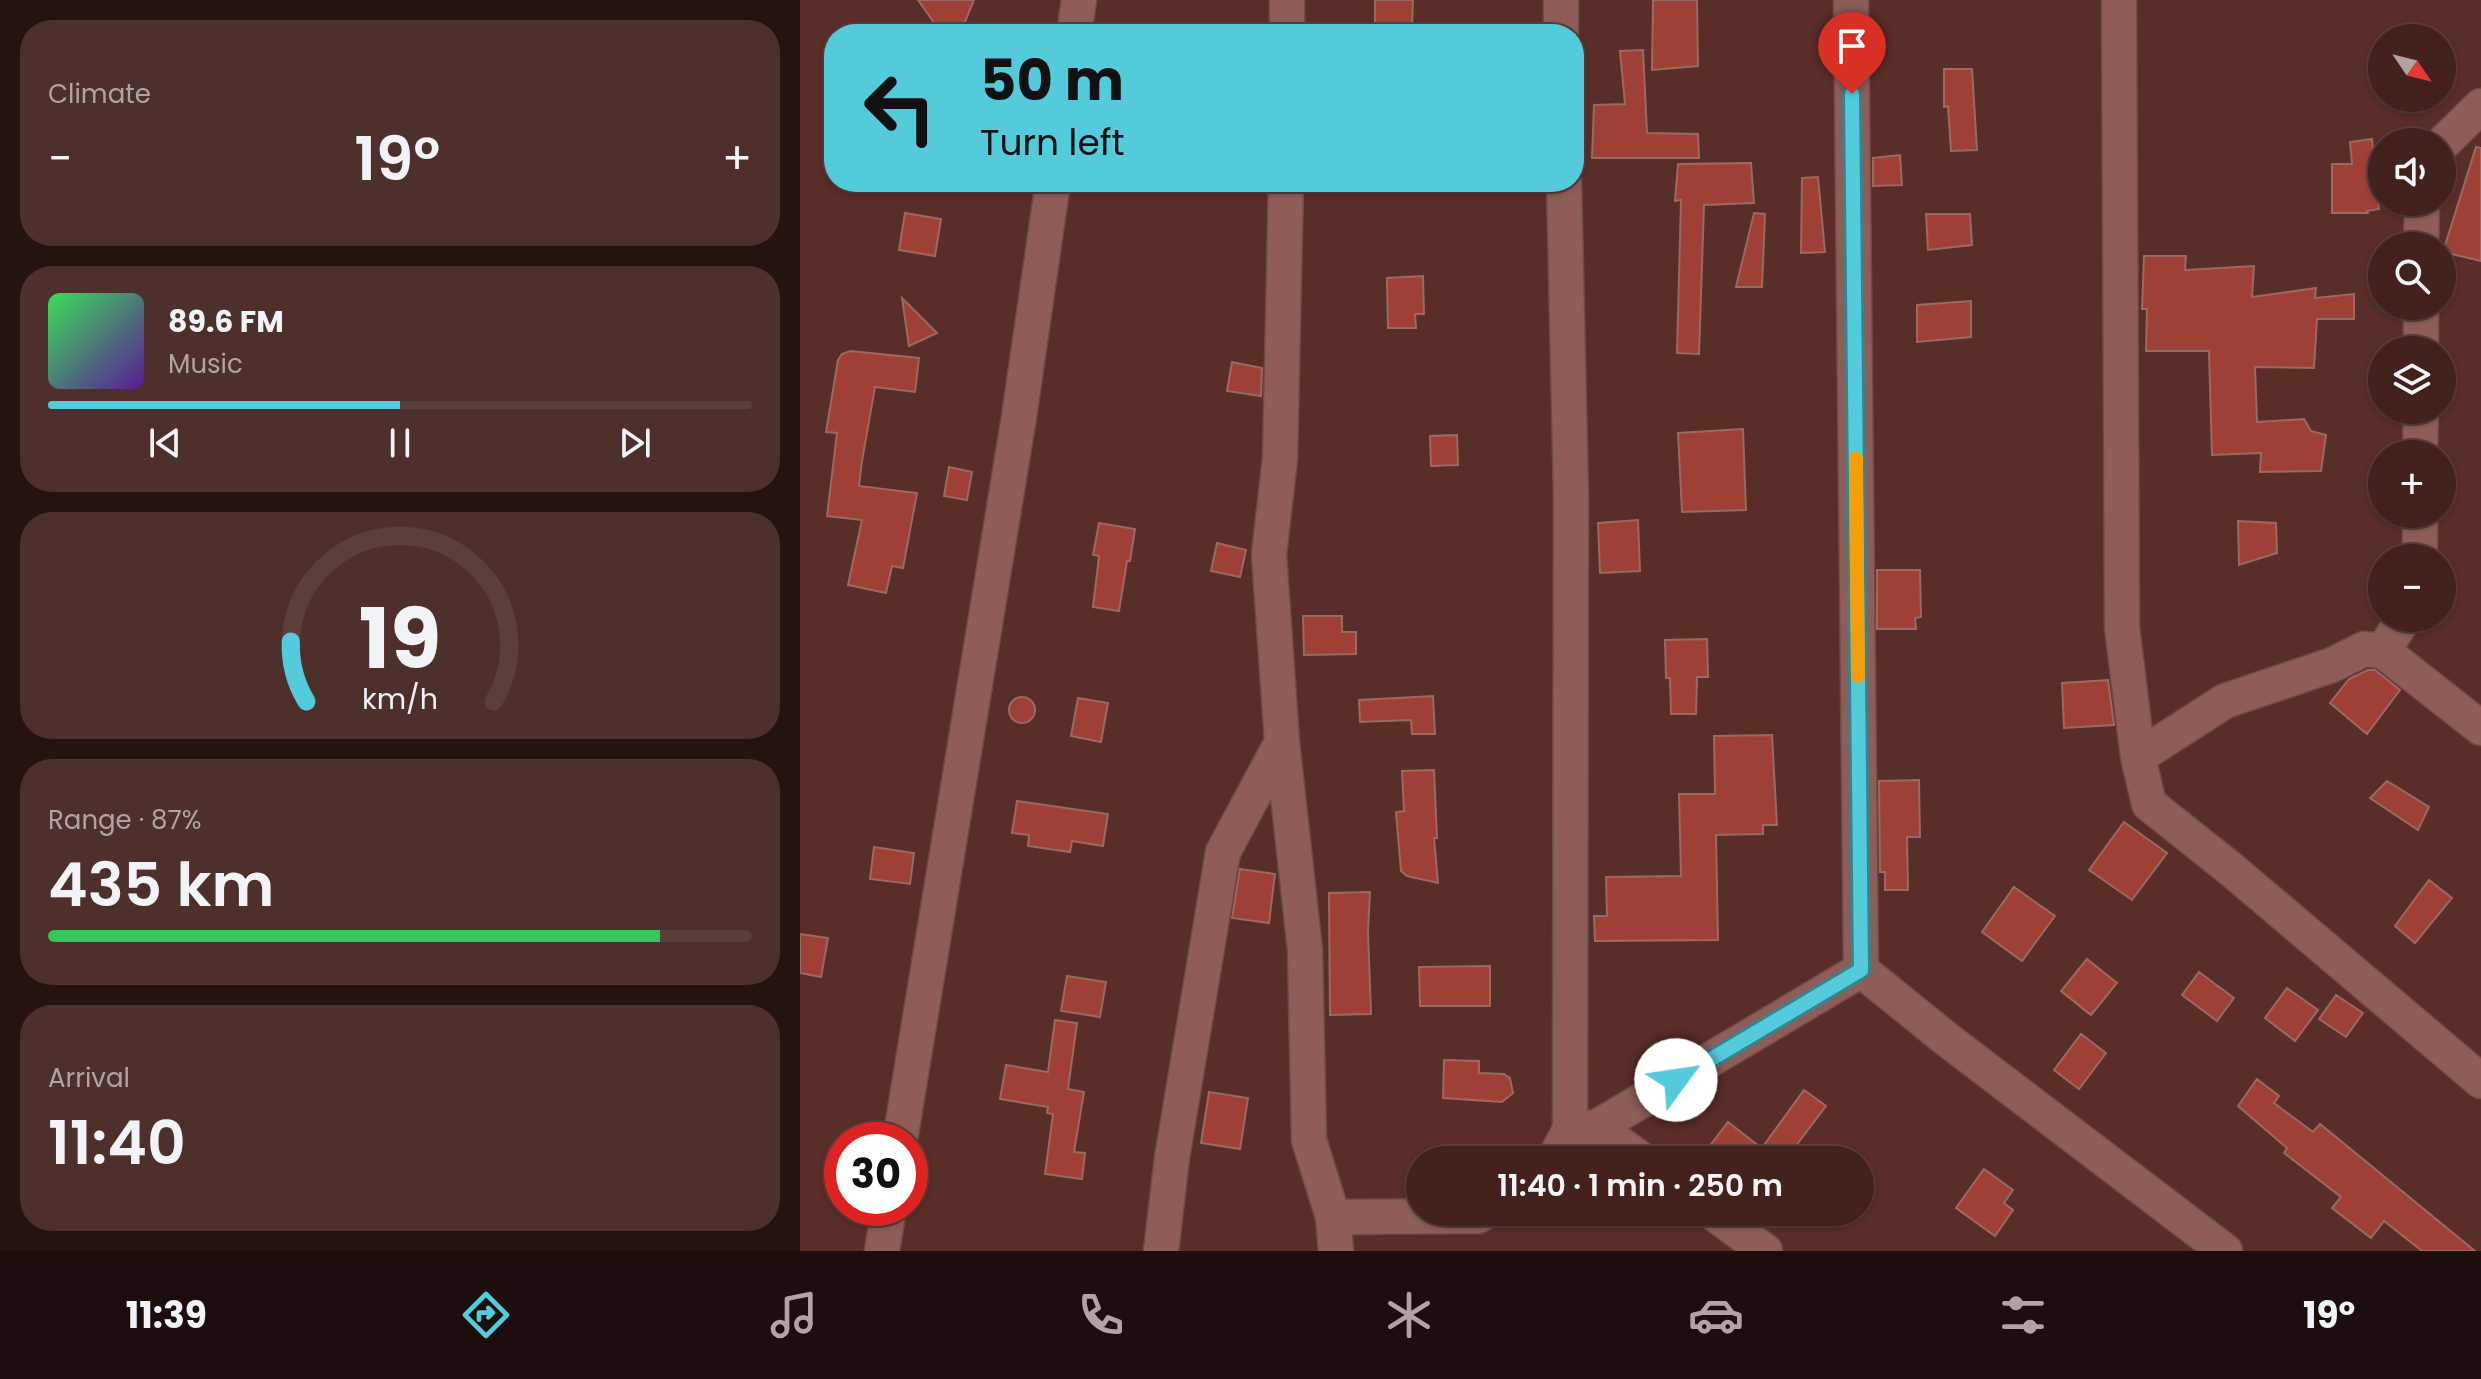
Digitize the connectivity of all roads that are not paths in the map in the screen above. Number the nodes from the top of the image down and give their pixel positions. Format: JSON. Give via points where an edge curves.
{"nodes":[{"id":1,"x":1079,"y":0,"type":"edge"},
{"id":2,"x":1287,"y":0,"type":"edge"},
{"id":3,"x":1561,"y":0,"type":"edge"},
{"id":4,"x":1851,"y":0,"type":"edge"},
{"id":5,"x":2119,"y":0,"type":"edge"},
{"id":6,"x":1075,"y":24,"type":"edge"},
{"id":7,"x":1287,"y":24,"type":"edge"},
{"id":8,"x":1561,"y":24,"type":"edge"},
{"id":9,"x":2481,"y":106,"type":"edge"},
{"id":10,"x":2456,"y":130,"type":"edge"},
{"id":11,"x":1052,"y":192,"type":"edge"},
{"id":12,"x":1286,"y":192,"type":"edge"},
{"id":13,"x":1564,"y":192,"type":"edge"},
{"id":14,"x":2395,"y":632,"type":"edge"},
{"id":15,"x":2383,"y":651,"type":"junction"},
{"id":16,"x":2481,"y":728,"type":"edge"},
{"id":17,"x":1282,"y":742,"type":"junction"},
{"id":18,"x":2138,"y":757,"type":"junction"},
{"id":19,"x":1861,"y":970,"type":"junction"},
{"id":20,"x":2481,"y":1081,"type":"edge"},
{"id":21,"x":903,"y":1122,"type":"edge"},
{"id":22,"x":1584,"y":1128,"type":"junction"},
{"id":23,"x":1567,"y":1146,"type":"edge"},
{"id":24,"x":1617,"y":1146,"type":"edge"},
{"id":25,"x":1406,"y":1216,"type":"edge"},
{"id":26,"x":1333,"y":1217,"type":"junction"},
{"id":27,"x":886,"y":1226,"type":"edge"},
{"id":28,"x":1731,"y":1226,"type":"edge"},
{"id":29,"x":882,"y":1251,"type":"edge"},
{"id":30,"x":1161,"y":1251,"type":"edge"},
{"id":31,"x":1336,"y":1251,"type":"edge"},
{"id":32,"x":1765,"y":1251,"type":"edge"},
{"id":33,"x":2225,"y":1251,"type":"edge"}],
"edges":[{"from":1,"to":6,"type":"street"},
{"from":2,"to":7,"type":"street"},
{"from":3,"to":8,"type":"street"},
{"from":4,"to":19,"type":"street"},
{"from":5,"to":18,"type":"street","via":[[2122,627]]},
{"from":9,"to":10,"type":"street"},
{"from":11,"to":21,"type":"street"},
{"from":12,"to":17,"type":"street","via":[[1280,459],[1269,554]]},
{"from":13,"to":22,"type":"street"},
{"from":14,"to":15,"type":"street"},
{"from":15,"to":16,"type":"street"},
{"from":15,"to":18,"type":"street","via":[[2364,649],[2225,701]]},
{"from":17,"to":26,"type":"street","via":[[1305,950],[1309,1140]]},
{"from":17,"to":30,"type":"street","via":[[1223,852]]},
{"from":18,"to":20,"type":"street","via":[[2149,804]]},
{"from":19,"to":22,"type":"street"},
{"from":19,"to":33,"type":"street"},
{"from":22,"to":23,"type":"street"},
{"from":22,"to":24,"type":"street"},
{"from":25,"to":26,"type":"street"},
{"from":26,"to":31,"type":"street"},
{"from":27,"to":29,"type":"street"},
{"from":28,"to":32,"type":"street"}]}
